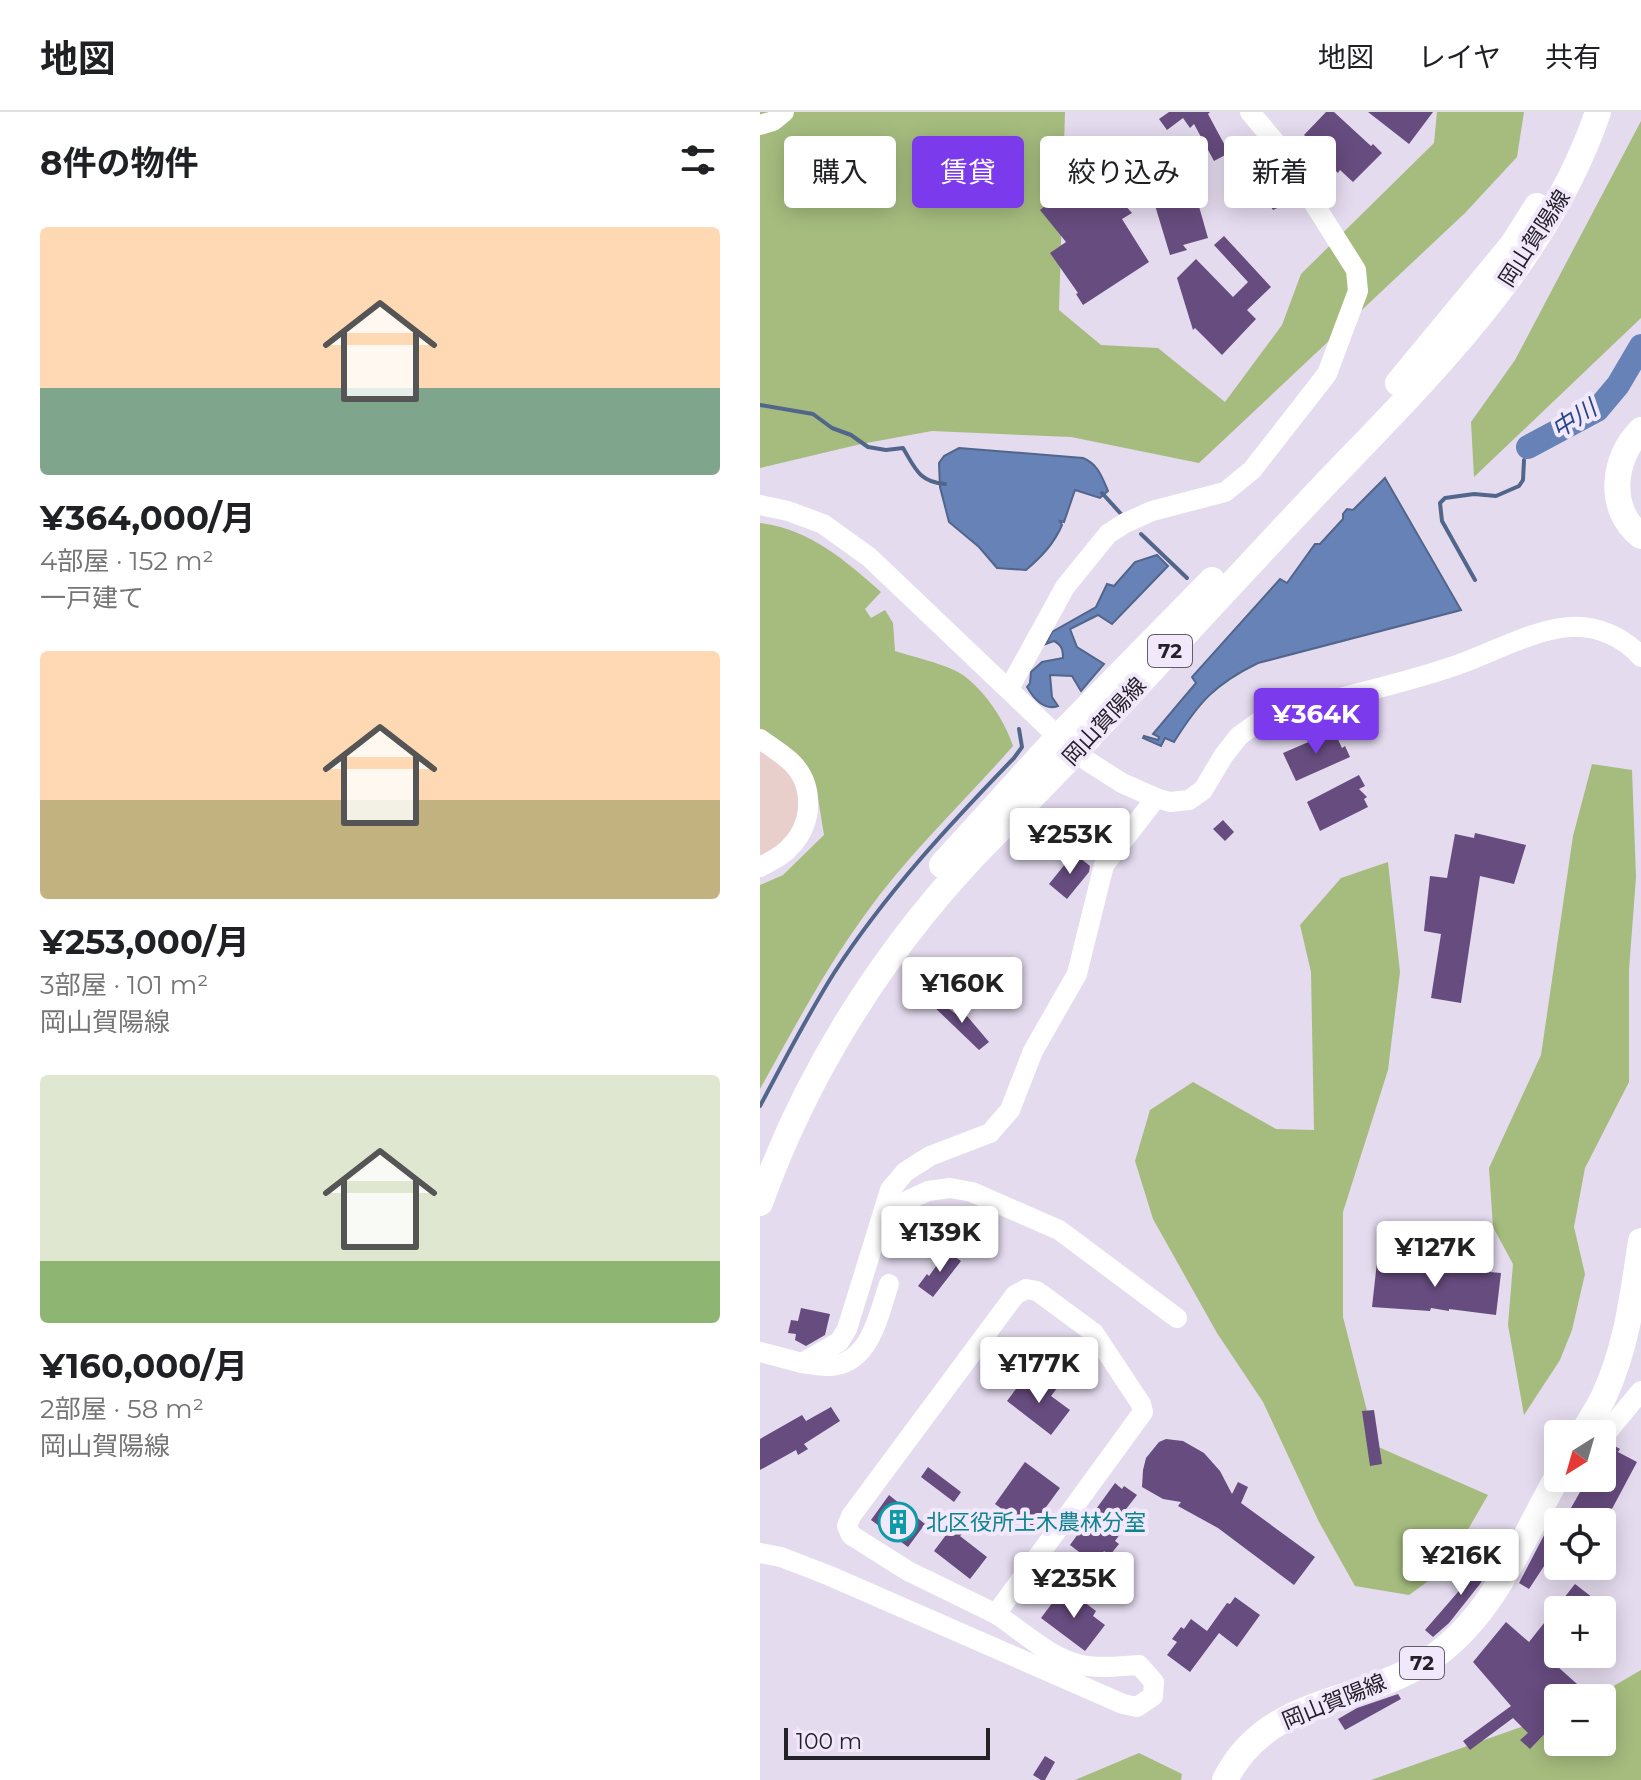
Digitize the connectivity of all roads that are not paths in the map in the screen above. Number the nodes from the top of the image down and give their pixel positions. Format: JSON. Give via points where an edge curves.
{"nodes":[{"id":1,"x":784,"y":112,"type":"edge"},
{"id":2,"x":1250,"y":112,"type":"edge"},
{"id":3,"x":1580,"y":112,"type":"edge"},
{"id":4,"x":1598,"y":112,"type":"edge"},
{"id":5,"x":760,"y":125,"type":"edge"},
{"id":6,"x":1641,"y":430,"type":"edge"},
{"id":7,"x":760,"y":505,"type":"edge"},
{"id":8,"x":1641,"y":536,"type":"edge"},
{"id":9,"x":1641,"y":657,"type":"edge"},
{"id":10,"x":1009,"y":689,"type":"junction"},
{"id":11,"x":760,"y":739,"type":"edge"},
{"id":12,"x":1067,"y":745,"type":"junction"},
{"id":13,"x":1156,"y":798,"type":"junction"},
{"id":14,"x":760,"y":867,"type":"edge"},
{"id":15,"x":760,"y":1155,"type":"edge"},
{"id":16,"x":760,"y":1203,"type":"edge"},
{"id":17,"x":885,"y":1211,"type":"junction"},
{"id":18,"x":1641,"y":1241,"type":"edge"},
{"id":19,"x":889,"y":1284,"type":"dead end"},
{"id":20,"x":1177,"y":1318,"type":"dead end"},
{"id":21,"x":760,"y":1352,"type":"edge"},
{"id":22,"x":802,"y":1363,"type":"junction"},
{"id":23,"x":1641,"y":1391,"type":"edge"},
{"id":24,"x":1590,"y":1420,"type":"edge"},
{"id":25,"x":1616,"y":1421,"type":"edge"},
{"id":26,"x":1549,"y":1492,"type":"edge"},
{"id":27,"x":760,"y":1553,"type":"edge"},
{"id":28,"x":996,"y":1614,"type":"junction"},
{"id":29,"x":1225,"y":1780,"type":"edge"}],
"edges":[{"from":1,"to":5,"type":"street"},
{"from":2,"to":10,"type":"street","via":[[1275,142],[1356,270],[1358,291],[1327,374],[1252,470],[1225,492],[1152,511],[1108,534],[1065,587]]},
{"from":3,"to":12,"type":"main road","name":"岡山賀陽線","number":"72","via":[[1548,187],[1513,244],[1421,359]]},
{"from":4,"to":12,"type":"main road","name":"岡山賀陽線","number":"72","via":[[1586,148],[1533,248],[1443,361]]},
{"from":6,"to":8,"type":"main road","via":[[1617,475],[1622,513]]},
{"from":7,"to":10,"type":"street","via":[[823,524],[869,557]]},
{"from":9,"to":13,"type":"street","via":[[1620,639],[1596,629],[1547,632],[1452,667],[1276,714],[1239,736],[1203,790],[1189,800]]},
{"from":10,"to":12,"type":"street"},
{"from":11,"to":14,"type":"street","via":[[800,772],[809,799],[794,844]]},
{"from":12,"to":13,"type":"street","via":[[1122,783]]},
{"from":12,"to":15,"type":"main road","name":"岡山賀陽線","number":"72","via":[[950,855],[863,967],[823,1029]]},
{"from":12,"to":16,"type":"main road","name":"岡山賀陽線","number":"72","via":[[880,972],[806,1098]]},
{"from":13,"to":17,"type":"street","via":[[1104,865],[1077,974],[1033,1051],[1010,1110],[990,1133],[930,1156],[905,1172],[890,1190]]},
{"from":17,"to":20,"type":"street","via":[[928,1191],[972,1192],[1059,1230]]},
{"from":17,"to":22,"type":"street","via":[[847,1329],[839,1342]]},
{"from":18,"to":24,"type":"main road","via":[[1630,1318],[1604,1397]]},
{"from":19,"to":22,"type":"street","via":[[866,1348],[829,1366]]},
{"from":21,"to":22,"type":"street"},
{"from":23,"to":25,"type":"street"},
{"from":26,"to":29,"type":"main road","name":"岡山賀陽線","number":"72","via":[[1496,1590],[1465,1631],[1407,1672],[1269,1727],[1247,1745]]},
{"from":27,"to":28,"type":"street","via":[[830,1576],[1123,1704],[1137,1707],[1153,1696],[1154,1682],[1139,1665],[1072,1662]]},
{"from":28,"to":28,"type":"street","via":[[1143,1412],[1094,1333],[1037,1291],[1026,1289],[1015,1295],[847,1526],[851,1535],[908,1571]]}]}
